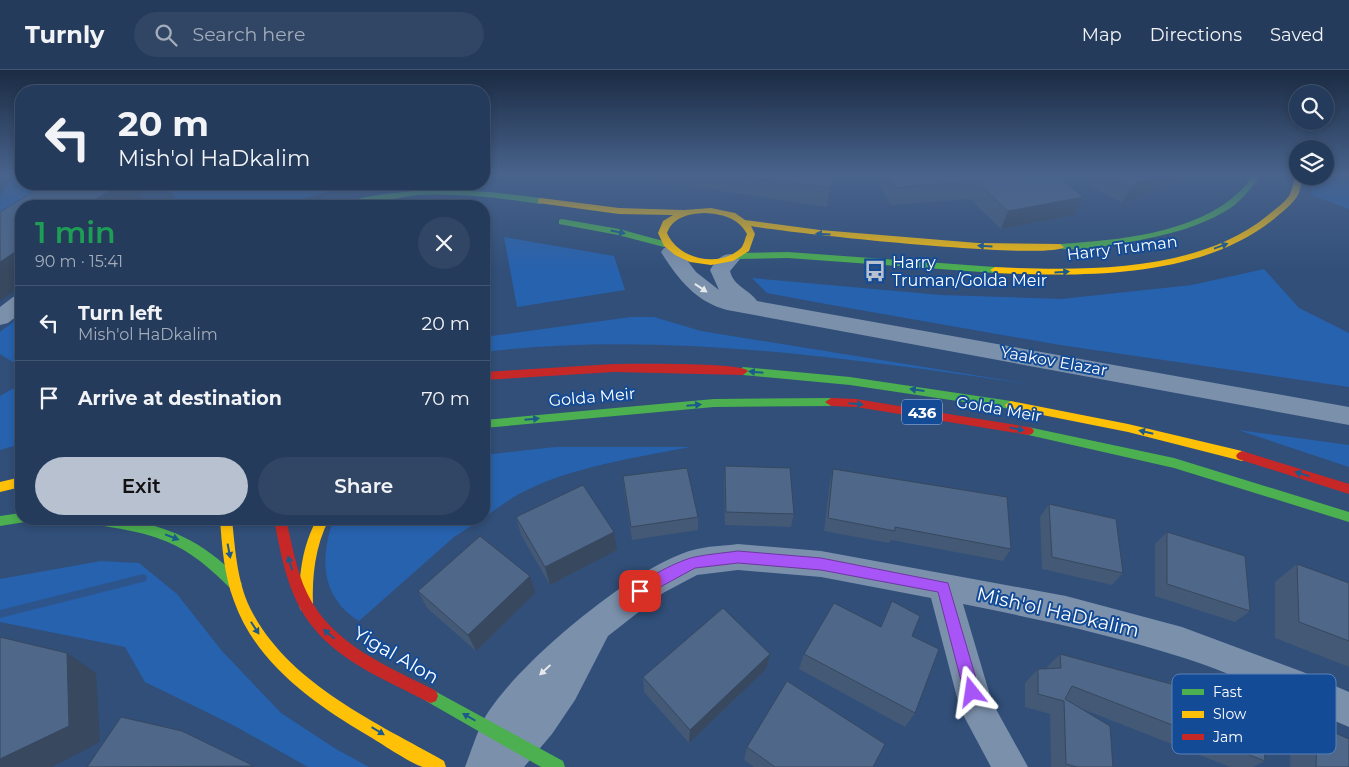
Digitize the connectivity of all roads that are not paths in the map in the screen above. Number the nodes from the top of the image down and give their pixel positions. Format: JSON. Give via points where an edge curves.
{"nodes":[{"id":1,"x":589,"y":207,"type":"edge"},
{"id":2,"x":1229,"y":207,"type":"edge"},
{"id":3,"x":1283,"y":207,"type":"edge"},
{"id":4,"x":684,"y":213,"type":"junction"},
{"id":5,"x":551,"y":220,"type":"dead end"},
{"id":6,"x":744,"y":222,"type":"junction"},
{"id":7,"x":667,"y":248,"type":"junction"},
{"id":8,"x":733,"y":257,"type":"junction"},
{"id":9,"x":15,"y":307,"type":"edge"},
{"id":10,"x":758,"y":309,"type":"junction"},
{"id":11,"x":0,"y":318,"type":"edge"},
{"id":12,"x":490,"y":375,"type":"edge"},
{"id":13,"x":1349,"y":416,"type":"edge"},
{"id":14,"x":490,"y":423,"type":"edge"},
{"id":15,"x":15,"y":483,"type":"edge"},
{"id":16,"x":0,"y":487,"type":"edge"},
{"id":17,"x":1349,"y":489,"type":"edge"},
{"id":18,"x":1349,"y":517,"type":"edge"},
{"id":19,"x":15,"y":519,"type":"edge"},
{"id":20,"x":0,"y":521,"type":"edge"},
{"id":21,"x":130,"y":525,"type":"edge"},
{"id":22,"x":226,"y":525,"type":"edge"},
{"id":23,"x":281,"y":525,"type":"edge"},
{"id":24,"x":321,"y":525,"type":"edge"},
{"id":25,"x":236,"y":584,"type":"junction"},
{"id":26,"x":943,"y":587,"type":"junction"},
{"id":27,"x":306,"y":606,"type":"junction"},
{"id":28,"x":1266,"y":674,"type":"edge"},
{"id":29,"x":1336,"y":704,"type":"edge"},
{"id":30,"x":1349,"y":710,"type":"edge"},
{"id":31,"x":505,"y":749,"type":"edge"},
{"id":32,"x":438,"y":767,"type":"edge"},
{"id":33,"x":483,"y":767,"type":"edge"},
{"id":34,"x":557,"y":767,"type":"edge"},
{"id":35,"x":1010,"y":767,"type":"edge"}],
"edges":[{"from":1,"to":4,"type":"street"},
{"from":2,"to":6,"type":"street","name":"Harry Truman","one_way":true,"via":[[1189,225],[1143,238],[1028,248],[789,232]]},
{"from":8,"to":3,"type":"street","name":"Harry Truman","one_way":true,"via":[[788,255],[1041,273],[1096,270],[1170,261],[1224,246],[1268,223]]},
{"from":4,"to":6,"type":"street","via":[[717,210]]},
{"from":4,"to":7,"type":"street","via":[[663,228],[661,236]]},
{"from":5,"to":7,"type":"street","one_way":true,"via":[[619,232]]},
{"from":6,"to":8,"type":"street","via":[[750,242]]},
{"from":7,"to":8,"type":"street","via":[[681,258],[702,262]]},
{"from":7,"to":10,"type":"street","name":"Yaakov Elazar","one_way":true,"via":[[698,288],[728,303]]},
{"from":8,"to":10,"type":"street","name":"Yaakov Elazar","via":[[720,270],[725,285]]},
{"from":9,"to":11,"type":"street"},
{"from":10,"to":13,"type":"street","name":"Yaakov Elazar"},
{"from":17,"to":12,"type":"street","name":"Golda Meir","number":"436","one_way":true,"via":[[1246,457],[1106,422],[1014,404],[872,383],[680,368],[553,369]]},
{"from":14,"to":18,"type":"street","name":"Golda Meir","number":"436","one_way":true,"via":[[714,403],[856,403],[964,419],[1174,463]]},
{"from":15,"to":16,"type":"street"},
{"from":19,"to":20,"type":"street"},
{"from":21,"to":25,"type":"street","one_way":true,"via":[[171,536],[197,548]]},
{"from":22,"to":25,"type":"street","one_way":true},
{"from":27,"to":23,"type":"street","name":"Yigal Alon","one_way":true},
{"from":24,"to":27,"type":"street","via":[[304,578]]},
{"from":25,"to":32,"type":"street","one_way":true,"via":[[245,613],[284,666],[313,690]]},
{"from":26,"to":28,"type":"street","name":"Mish'ol HaDkalim","via":[[1066,610],[1182,642]]},
{"from":26,"to":31,"type":"street","name":"Mish'ol HaDkalim","via":[[821,564],[738,557],[693,563],[652,583],[596,628],[572,674]]},
{"from":26,"to":35,"type":"street","via":[[977,709]]},
{"from":31,"to":27,"type":"street","name":"Yigal Alon","one_way":true,"via":[[349,650],[324,631]]},
{"from":29,"to":30,"type":"street","name":"Mish'ol HaDkalim"},
{"from":31,"to":33,"type":"street","name":"Mish'ol HaDkalim"},
{"from":31,"to":34,"type":"street","name":"Yigal Alon"}]}
